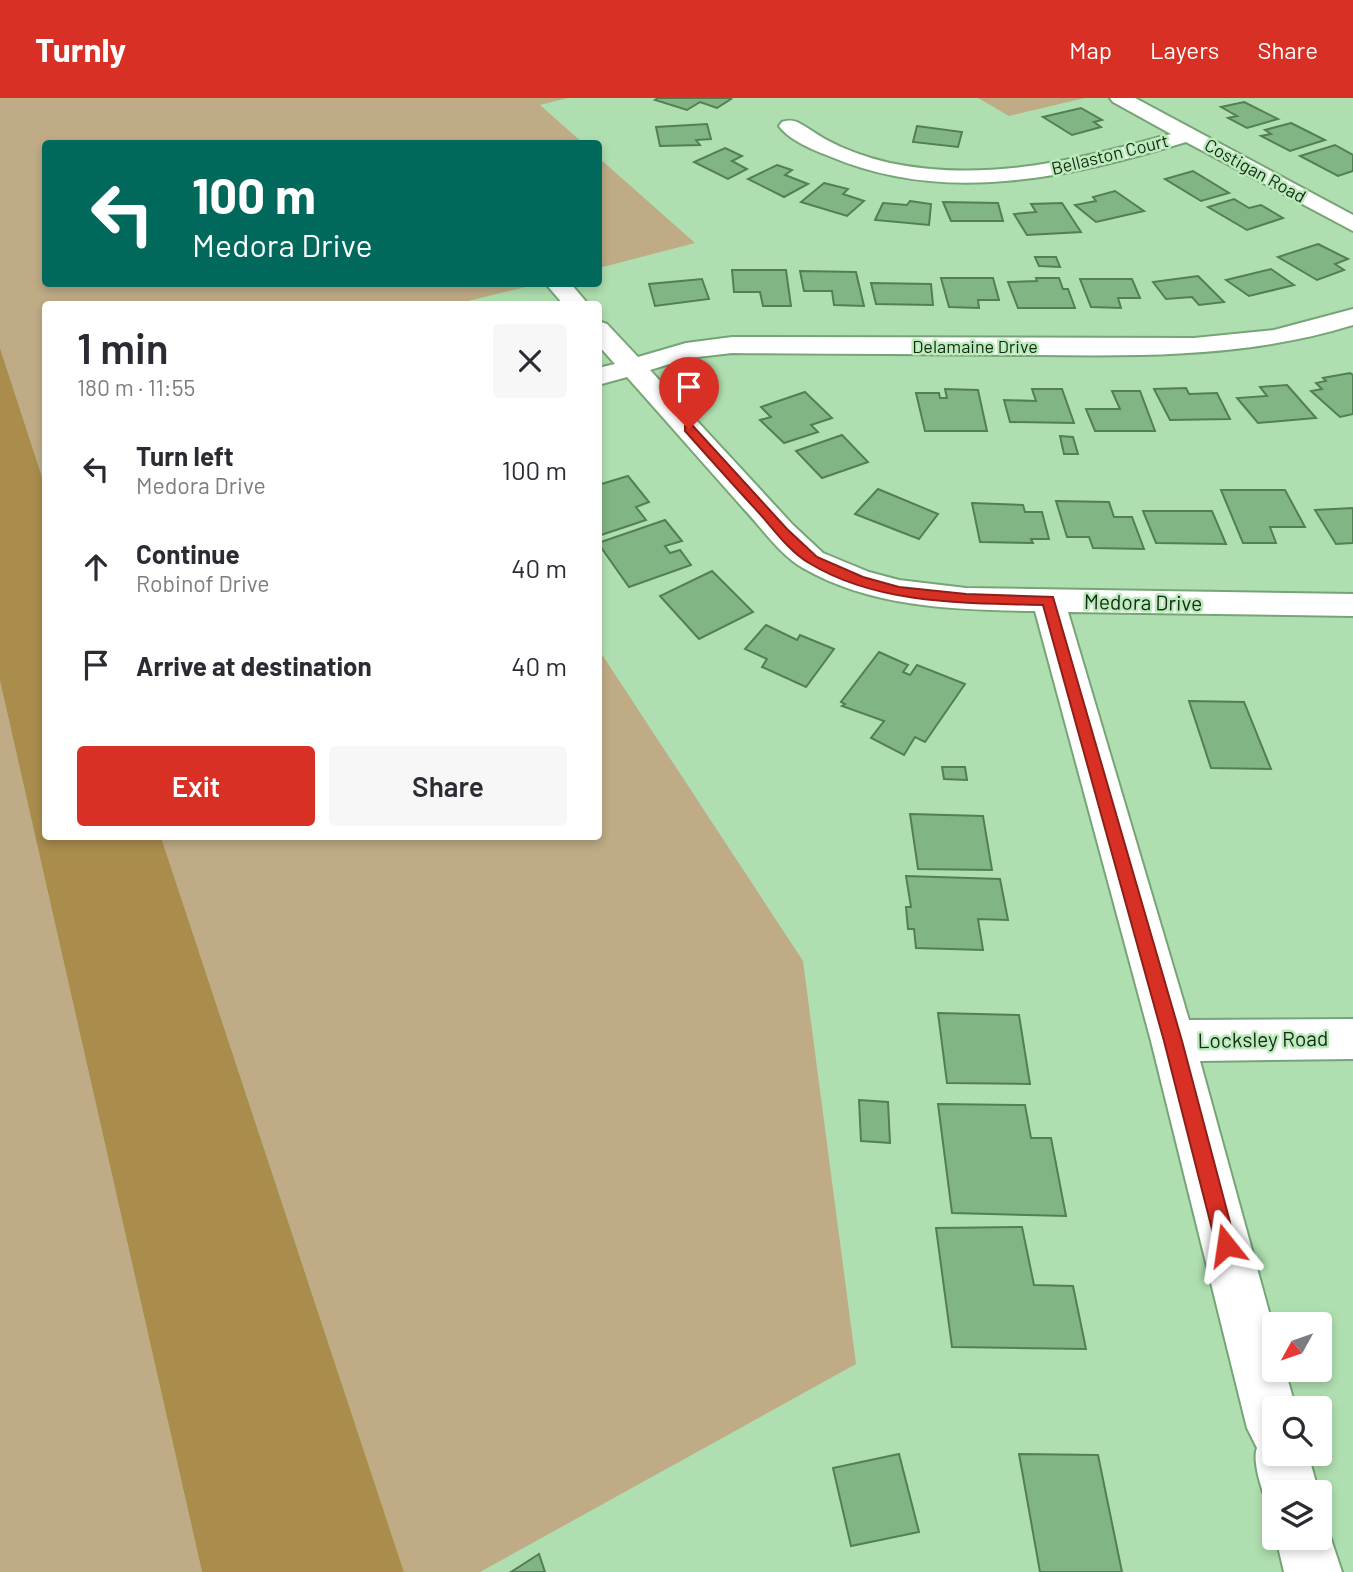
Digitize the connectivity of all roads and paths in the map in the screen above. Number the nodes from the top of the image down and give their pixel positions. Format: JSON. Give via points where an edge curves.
{"nodes":[{"id":1,"x":1121,"y":98,"type":"edge"},
{"id":2,"x":789,"y":125,"type":"dead end"},
{"id":3,"x":1189,"y":135,"type":"junction"},
{"id":4,"x":1353,"y":224,"type":"edge"},
{"id":5,"x":561,"y":287,"type":"edge"},
{"id":6,"x":573,"y":301,"type":"edge"},
{"id":7,"x":1353,"y":317,"type":"edge"},
{"id":8,"x":602,"y":333,"type":"edge"},
{"id":9,"x":633,"y":367,"type":"junction"},
{"id":10,"x":602,"y":376,"type":"edge"},
{"id":11,"x":1048,"y":600,"type":"junction"},
{"id":12,"x":1353,"y":605,"type":"edge"},
{"id":13,"x":1353,"y":1040,"type":"edge"},
{"id":14,"x":1173,"y":1041,"type":"junction"},
{"id":15,"x":1266,"y":1396,"type":"edge"},
{"id":16,"x":1307,"y":1550,"type":"edge"},
{"id":17,"x":1313,"y":1572,"type":"edge"}],
"edges":[{"from":1,"to":3,"type":"street","name":"Costigan Road"},
{"from":2,"to":3,"type":"street","name":"Bellaston Court","via":[[808,139],[870,164],[952,175],[1008,175],[1075,167]]},
{"from":3,"to":4,"type":"street","name":"Costigan Road"},
{"from":5,"to":6,"type":"street"},
{"from":7,"to":9,"type":"street","name":"Delamaine Drive","via":[[1290,335],[1225,344],[1149,348],[732,345],[686,351]]},
{"from":8,"to":9,"type":"street","name":"Medora Drive"},
{"from":9,"to":10,"type":"street","name":"Delamaine Drive"},
{"from":9,"to":11,"type":"street","name":"Medora Drive","via":[[812,560],[899,591]]},
{"from":11,"to":12,"type":"street","name":"Medora Drive"},
{"from":11,"to":14,"type":"street"},
{"from":13,"to":14,"type":"street","name":"Locksley Road"},
{"from":14,"to":15,"type":"street"},
{"from":16,"to":17,"type":"street"}]}
